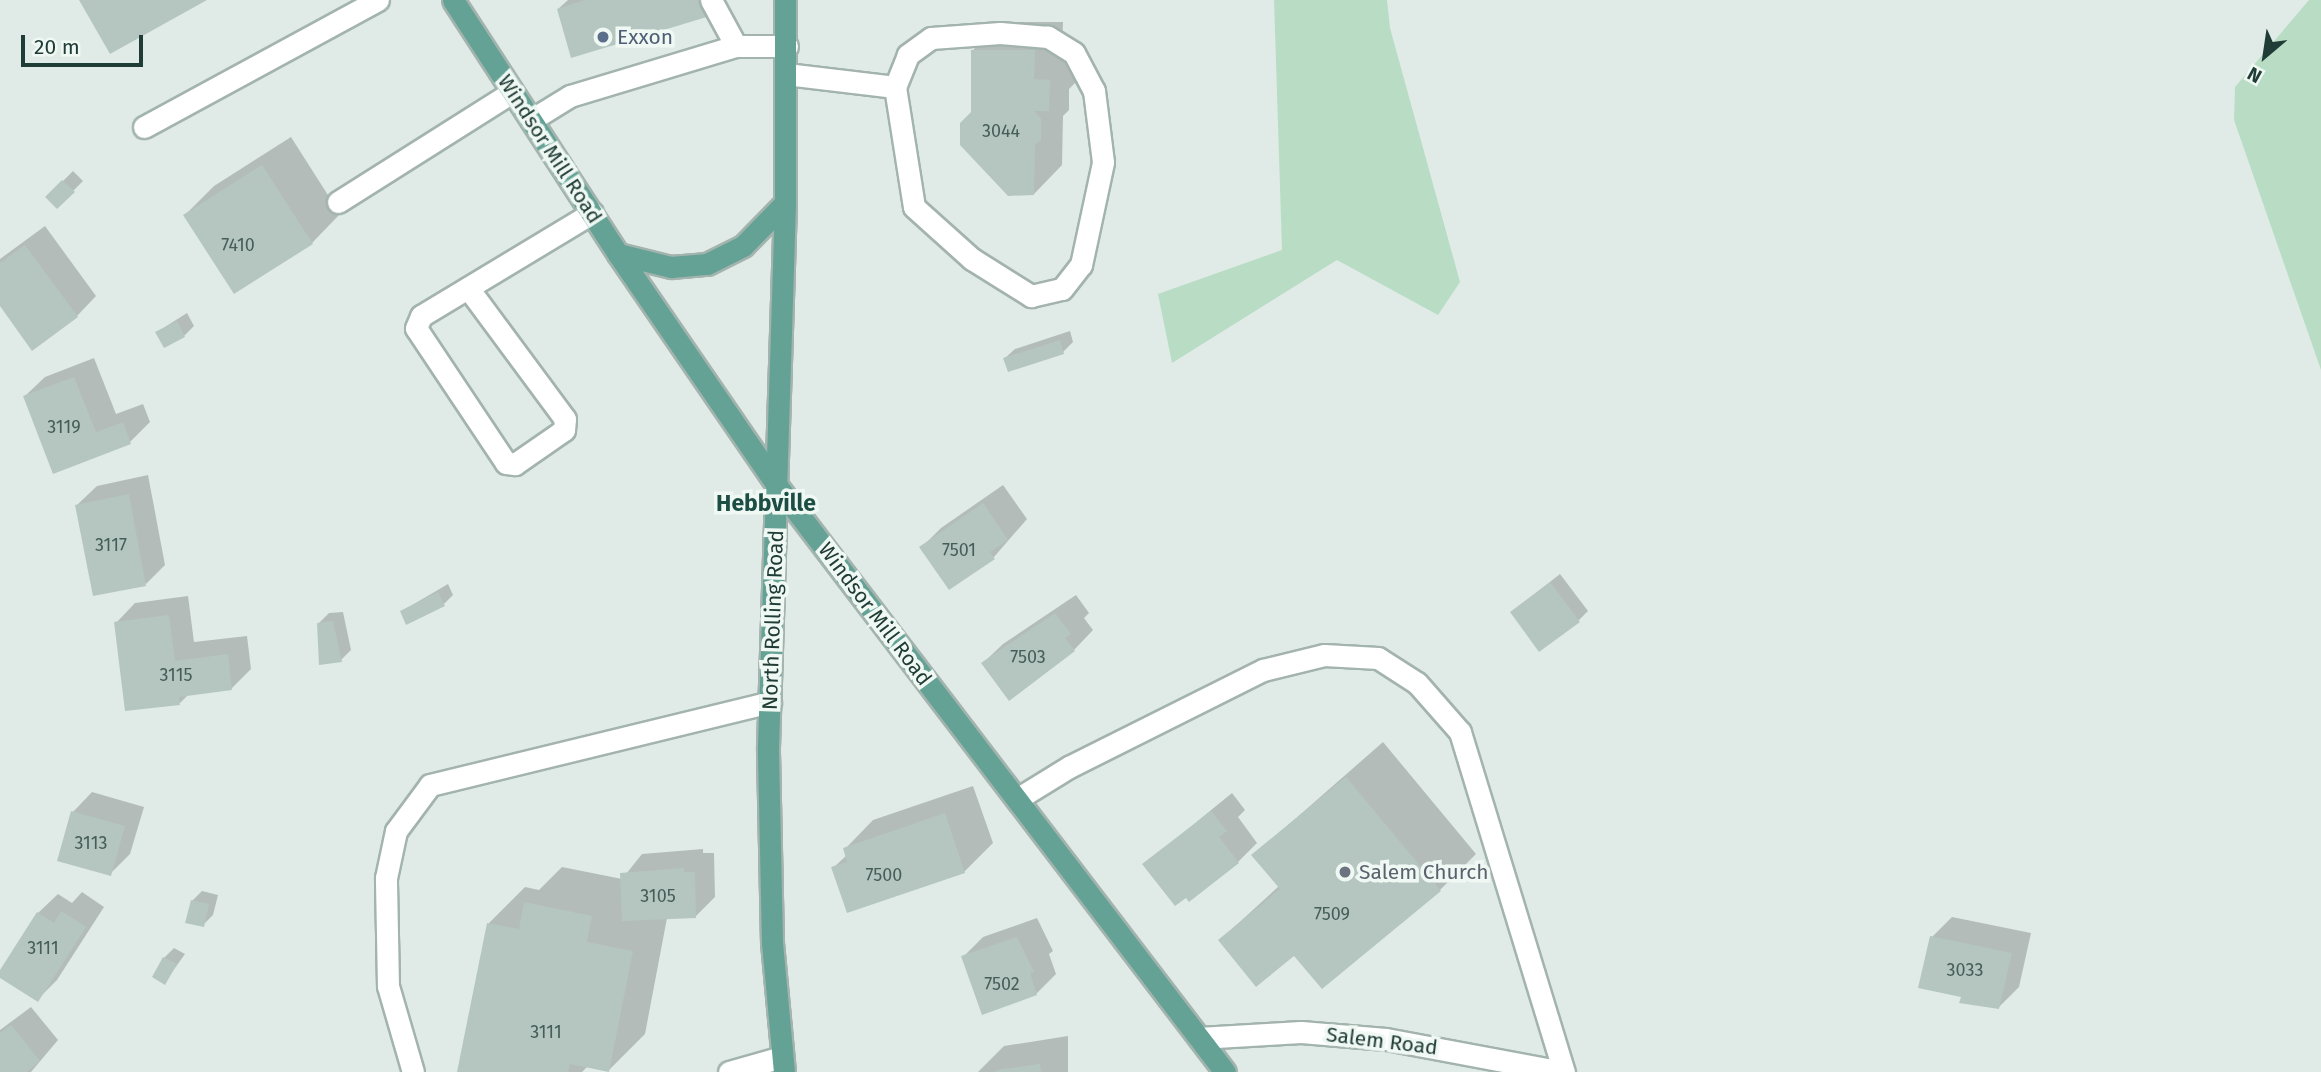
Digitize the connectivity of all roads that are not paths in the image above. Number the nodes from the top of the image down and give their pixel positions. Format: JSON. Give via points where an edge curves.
{"nodes":[{"id":1,"x":378,"y":0,"type":"edge"},
{"id":2,"x":711,"y":0,"type":"edge"},
{"id":3,"x":785,"y":0,"type":"edge"},
{"id":4,"x":462,"y":3,"type":"edge"},
{"id":5,"x":736,"y":46,"type":"junction"},
{"id":6,"x":787,"y":46,"type":"junction"},
{"id":7,"x":786,"y":74,"type":"junction"},
{"id":8,"x":895,"y":87,"type":"junction"},
{"id":9,"x":512,"y":92,"type":"junction"},
{"id":10,"x":531,"y":120,"type":"junction"},
{"id":11,"x":144,"y":127,"type":"dead end"},
{"id":12,"x":338,"y":202,"type":"dead end"},
{"id":13,"x":785,"y":203,"type":"junction"},
{"id":14,"x":592,"y":213,"type":"junction"},
{"id":15,"x":618,"y":254,"type":"junction"},
{"id":16,"x":468,"y":288,"type":"junction"},
{"id":17,"x":778,"y":487,"type":"junction"},
{"id":18,"x":770,"y":702,"type":"junction"},
{"id":19,"x":1017,"y":799,"type":"junction"},
{"id":20,"x":1199,"y":1038,"type":"junction"},
{"id":21,"x":783,"y":1064,"type":"edge"},
{"id":22,"x":413,"y":1072,"type":"edge"},
{"id":23,"x":729,"y":1072,"type":"edge"},
{"id":24,"x":1225,"y":1072,"type":"edge"},
{"id":25,"x":1563,"y":1072,"type":"edge"}],
"edges":[{"from":1,"to":11,"type":"street"},
{"from":2,"to":5,"type":"street"},
{"from":3,"to":6,"type":"main road","name":"North Rolling Road"},
{"from":4,"to":9,"type":"main road","name":"Windsor Mill Road"},
{"from":5,"to":6,"type":"street"},
{"from":5,"to":10,"type":"street","via":[[570,96]]},
{"from":6,"to":7,"type":"main road","name":"North Rolling Road"},
{"from":7,"to":8,"type":"street"},
{"from":7,"to":13,"type":"main road","name":"North Rolling Road"},
{"from":8,"to":8,"type":"street","via":[[908,55],[931,38],[1000,33],[1048,37],[1074,53],[1094,91],[1103,162],[1080,265],[1062,289],[1031,296],[972,259],[914,207]]},
{"from":9,"to":10,"type":"main road","name":"Windsor Mill Road"},
{"from":9,"to":12,"type":"street"},
{"from":10,"to":14,"type":"main road","name":"Windsor Mill Road"},
{"from":13,"to":15,"type":"main road","via":[[743,246],[708,264],[671,267]]},
{"from":13,"to":17,"type":"main road","name":"North Rolling Road"},
{"from":14,"to":15,"type":"main road","name":"Windsor Mill Road"},
{"from":14,"to":16,"type":"street"},
{"from":15,"to":17,"type":"main road","name":"Windsor Mill Road"},
{"from":16,"to":16,"type":"street","via":[[421,316],[416,328],[506,463],[515,464],[564,430],[565,419]]},
{"from":17,"to":18,"type":"main road","name":"North Rolling Road"},
{"from":17,"to":19,"type":"main road","name":"Windsor Mill Road"},
{"from":18,"to":21,"type":"main road","name":"North Rolling Road","via":[[772,943]]},
{"from":18,"to":22,"type":"street","via":[[430,785],[396,831],[386,878],[388,986]]},
{"from":19,"to":20,"type":"main road","name":"Windsor Mill Road"},
{"from":19,"to":25,"type":"street","via":[[1069,767],[1264,670],[1324,655],[1378,658],[1417,683],[1460,732]]},
{"from":20,"to":24,"type":"main road","name":"Windsor Mill Road"},
{"from":20,"to":25,"type":"street","name":"Salem Road","via":[[1301,1032],[1386,1038]]},
{"from":21,"to":23,"type":"street"}]}
